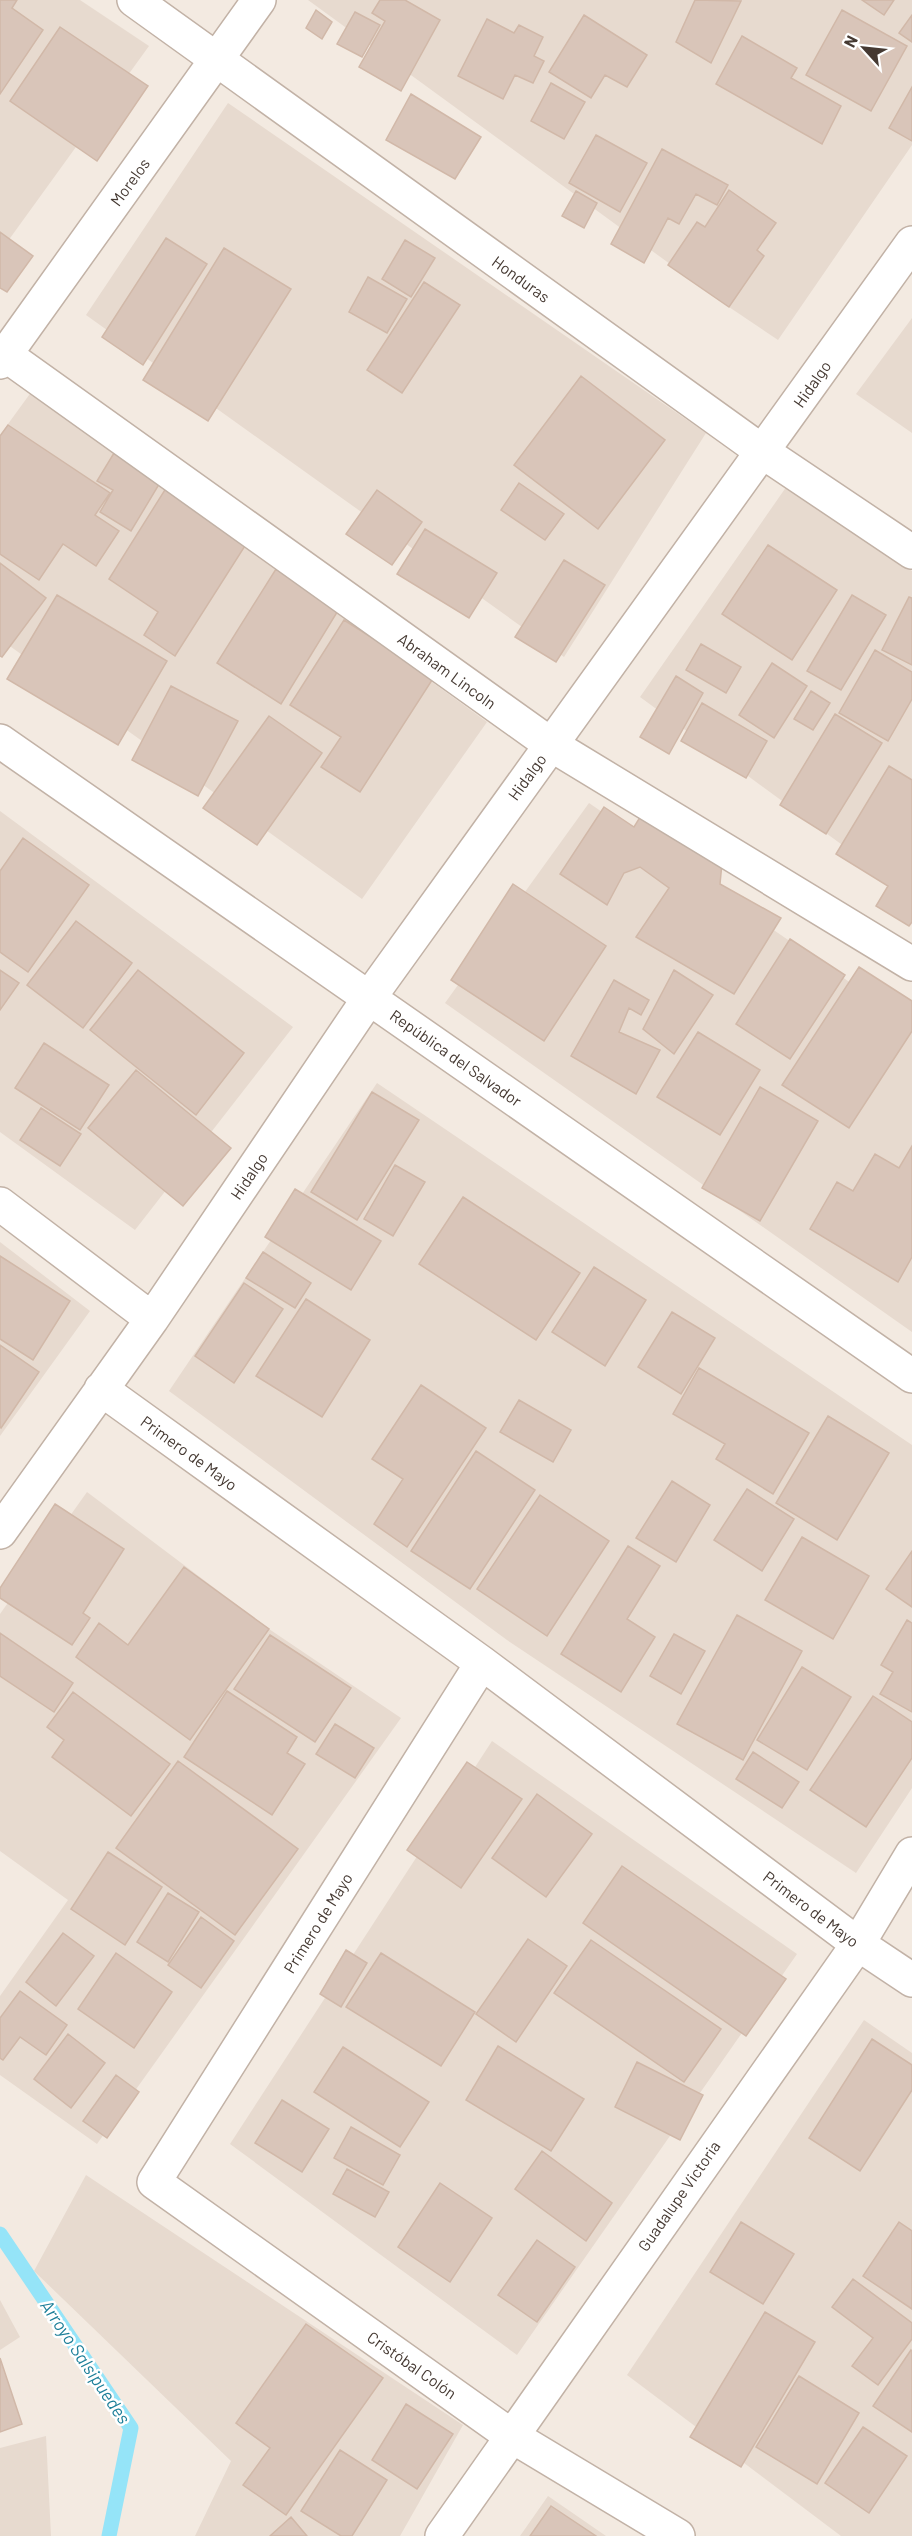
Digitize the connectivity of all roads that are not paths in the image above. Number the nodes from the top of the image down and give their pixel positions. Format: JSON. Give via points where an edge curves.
{"nodes":[{"id":1,"x":134,"y":0,"type":"edge"},
{"id":2,"x":259,"y":0,"type":"edge"},
{"id":3,"x":217,"y":61,"type":"junction"},
{"id":4,"x":912,"y":243,"type":"edge"},
{"id":5,"x":2,"y":356,"type":"edge"},
{"id":6,"x":763,"y":452,"type":"junction"},
{"id":7,"x":912,"y":552,"type":"edge"},
{"id":8,"x":0,"y":741,"type":"edge"},
{"id":9,"x":550,"y":744,"type":"junction"},
{"id":10,"x":912,"y":964,"type":"edge"},
{"id":11,"x":369,"y":998,"type":"junction"},
{"id":12,"x":0,"y":1204,"type":"edge"},
{"id":13,"x":152,"y":1320,"type":"junction"},
{"id":14,"x":912,"y":1376,"type":"edge"},
{"id":15,"x":100,"y":1389,"type":"junction"},
{"id":16,"x":0,"y":1533,"type":"edge"},
{"id":17,"x":482,"y":1663,"type":"junction"},
{"id":18,"x":912,"y":1854,"type":"edge"},
{"id":19,"x":858,"y":1944,"type":"junction"},
{"id":20,"x":912,"y":1980,"type":"edge"},
{"id":21,"x":154,"y":2182,"type":"joint"},
{"id":22,"x":510,"y":2435,"type":"junction"},
{"id":23,"x":442,"y":2536,"type":"edge"},
{"id":24,"x":678,"y":2536,"type":"edge"}],
"edges":[{"from":1,"to":3,"type":"street","name":"Honduras"},
{"from":2,"to":3,"type":"street","name":"Morelos"},
{"from":3,"to":5,"type":"street","name":"Morelos"},
{"from":3,"to":6,"type":"street","name":"Honduras"},
{"from":4,"to":6,"type":"street","name":"Hidalgo"},
{"from":5,"to":9,"type":"street","name":"Abraham Lincoln"},
{"from":6,"to":7,"type":"street","name":"Honduras"},
{"from":6,"to":9,"type":"street","name":"Hidalgo"},
{"from":8,"to":11,"type":"street","name":"República del Salvador"},
{"from":9,"to":10,"type":"street","name":"Abraham Lincoln"},
{"from":9,"to":11,"type":"street","name":"Hidalgo"},
{"from":11,"to":13,"type":"street","name":"Hidalgo"},
{"from":11,"to":14,"type":"street","name":"República del Salvador"},
{"from":12,"to":13,"type":"street"},
{"from":13,"to":15,"type":"street","name":"Hidalgo"},
{"from":15,"to":16,"type":"street","name":"Hidalgo"},
{"from":15,"to":17,"type":"street","name":"Primero de Mayo"},
{"from":17,"to":19,"type":"street","name":"Primero de Mayo"},
{"from":17,"to":21,"type":"street","name":"Primero de Mayo"},
{"from":18,"to":19,"type":"street","name":"Guadalupe Victoria"},
{"from":19,"to":20,"type":"street","name":"Primero de Mayo"},
{"from":19,"to":22,"type":"street","name":"Guadalupe Victoria"},
{"from":21,"to":22,"type":"street","name":"Cristóbal Colón"},
{"from":22,"to":23,"type":"street","name":"Guadalupe Victoria"},
{"from":22,"to":24,"type":"street","name":"Cristóbal Colón"}]}
